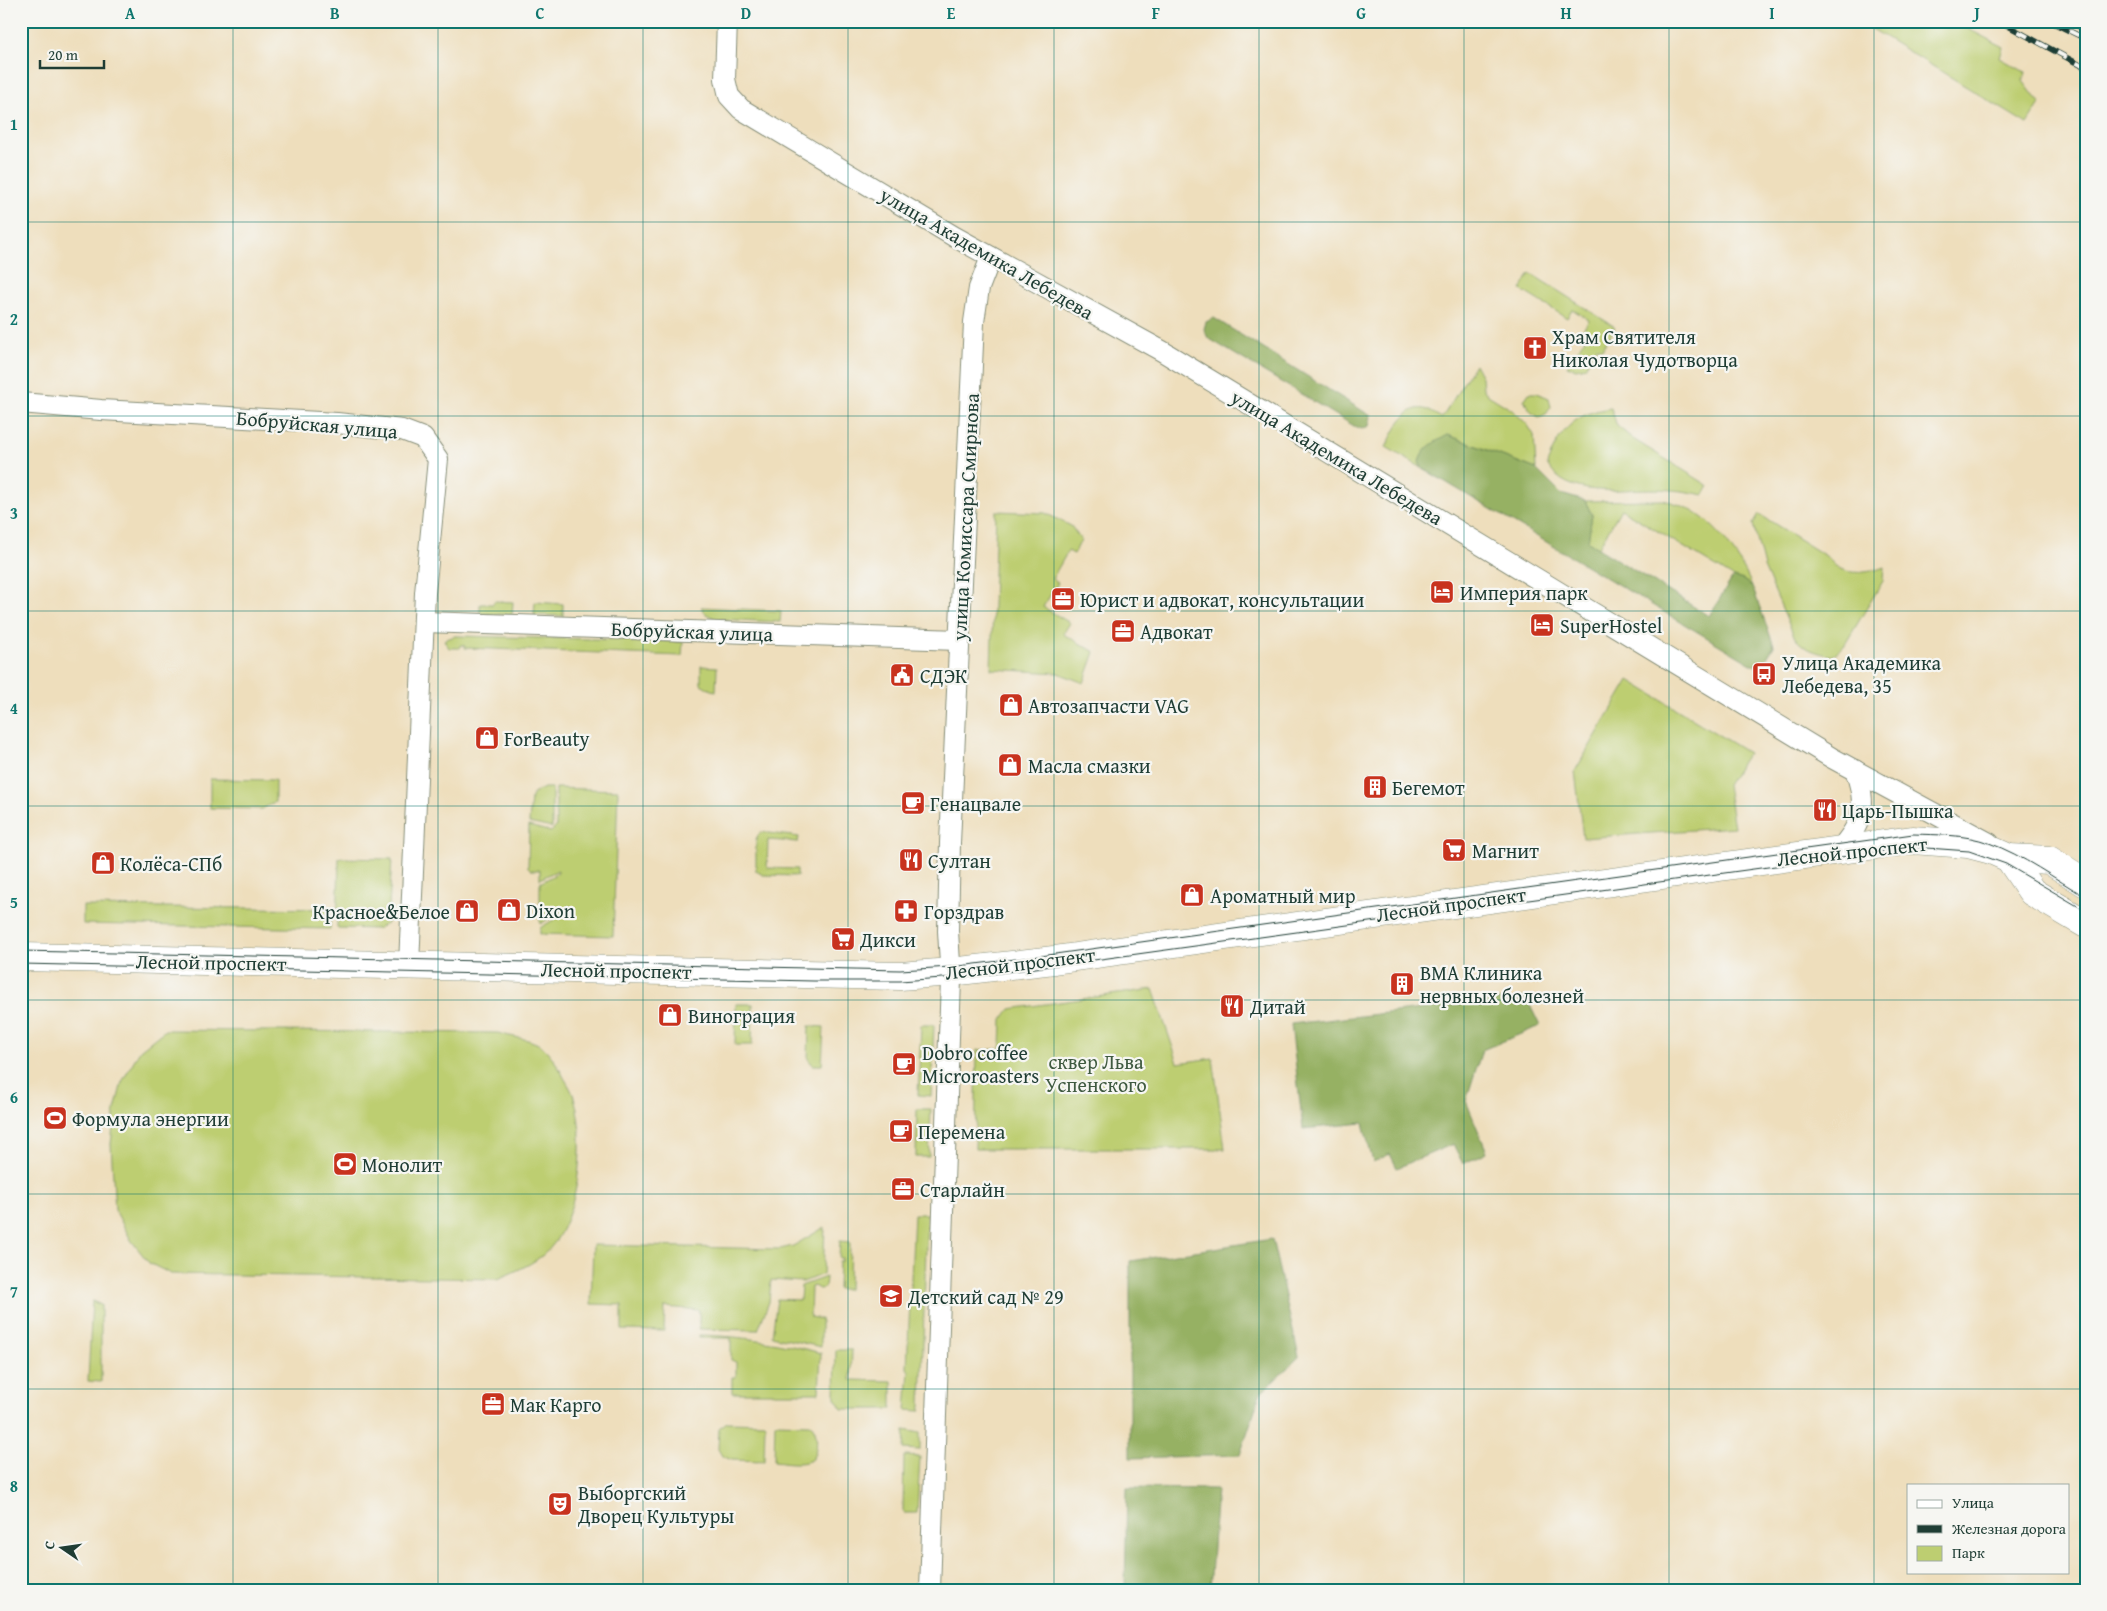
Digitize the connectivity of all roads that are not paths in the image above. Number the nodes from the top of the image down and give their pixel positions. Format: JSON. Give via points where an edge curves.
{"nodes":[{"id":1,"x":727,"y":21,"type":"edge"},
{"id":2,"x":991,"y":257,"type":"junction"},
{"id":3,"x":21,"y":403,"type":"edge"},
{"id":4,"x":424,"y":622,"type":"junction"},
{"id":5,"x":959,"y":640,"type":"junction"},
{"id":6,"x":1854,"y":770,"type":"junction"},
{"id":7,"x":1839,"y":850,"type":"junction"},
{"id":8,"x":2009,"y":858,"type":"junction"},
{"id":9,"x":2086,"y":883,"type":"edge"},
{"id":10,"x":2086,"y":924,"type":"edge"},
{"id":11,"x":21,"y":957,"type":"edge"},
{"id":12,"x":410,"y":965,"type":"junction"},
{"id":13,"x":951,"y":972,"type":"junction"},
{"id":14,"x":930,"y":1590,"type":"edge"}],
"edges":[{"from":1,"to":2,"type":"street","name":"улица Академика Лебедева","via":[[725,79],[729,96],[741,109]]},
{"from":2,"to":5,"type":"street","name":"улица Комиссара Смирнова","via":[[979,288],[974,322]]},
{"from":2,"to":6,"type":"street","name":"улица Академика Лебедева","via":[[1162,351]]},
{"from":3,"to":4,"type":"street","name":"Бобруйская улица","via":[[337,423],[402,430],[423,438],[438,459]]},
{"from":4,"to":5,"type":"street","name":"Бобруйская улица"},
{"from":4,"to":12,"type":"street","name":"Бобруйская улица"},
{"from":5,"to":13,"type":"street","name":"улица Комиссара Смирнова","via":[[948,931]]},
{"from":6,"to":7,"type":"street","via":[[1862,789],[1861,813],[1854,834]]},
{"from":6,"to":8,"type":"street","name":"улица Академика Лебедева","via":[[1988,842]]},
{"from":7,"to":8,"type":"main road","name":"Лесной проспект","via":[[1912,840],[1968,844]]},
{"from":7,"to":13,"type":"main road","name":"Лесной проспект"},
{"from":8,"to":9,"type":"main road","via":[[2049,860]]},
{"from":8,"to":10,"type":"main road","name":"улица Академика Лебедева","via":[[2032,892]]},
{"from":11,"to":12,"type":"main road","name":"Лесной проспект"},
{"from":12,"to":13,"type":"main road","name":"Лесной проспект","via":[[900,976]]},
{"from":13,"to":14,"type":"street","name":"улица Комиссара Смирнова"}]}
